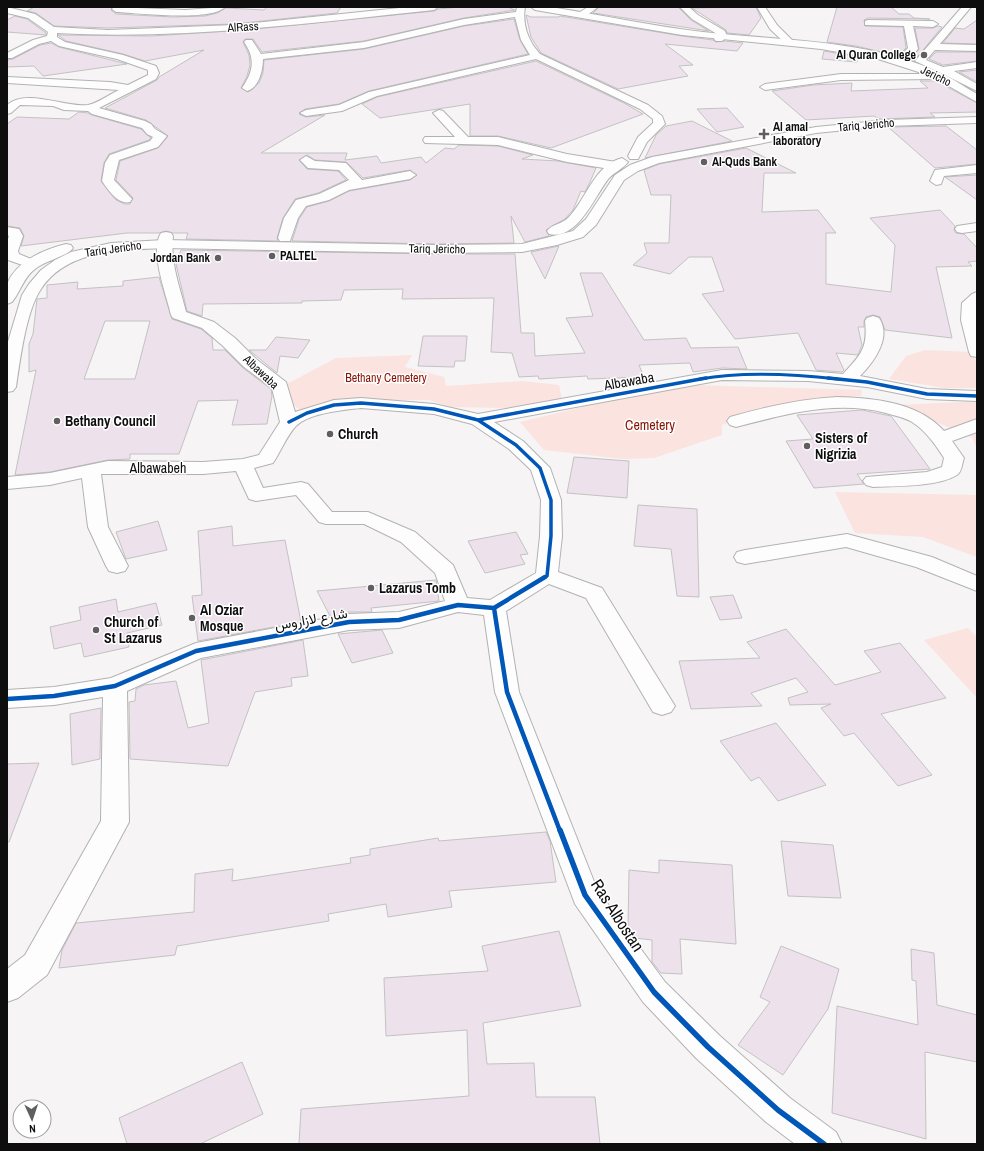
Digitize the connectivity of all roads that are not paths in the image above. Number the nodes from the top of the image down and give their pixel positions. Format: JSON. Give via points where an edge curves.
{"nodes":[{"id":1,"x":221,"y":7,"type":"edge"},
{"id":2,"x":434,"y":7,"type":"edge"},
{"id":3,"x":535,"y":7,"type":"edge"},
{"id":4,"x":594,"y":7,"type":"edge"},
{"id":5,"x":684,"y":7,"type":"edge"},
{"id":6,"x":761,"y":7,"type":"edge"},
{"id":7,"x":968,"y":7,"type":"edge"},
{"id":8,"x":116,"y":9,"type":"dead end"},
{"id":9,"x":520,"y":9,"type":"edge"},
{"id":10,"x":7,"y":10,"type":"edge"},
{"id":11,"x":202,"y":12,"type":"junction"},
{"id":12,"x":583,"y":14,"type":"junction"},
{"id":13,"x":128,"y":19,"type":"dead end"},
{"id":14,"x":868,"y":23,"type":"dead end"},
{"id":15,"x":906,"y":24,"type":"junction"},
{"id":16,"x":933,"y":24,"type":"dead end"},
{"id":17,"x":53,"y":34,"type":"junction"},
{"id":18,"x":720,"y":38,"type":"junction"},
{"id":19,"x":249,"y":42,"type":"dead end"},
{"id":20,"x":790,"y":43,"type":"junction"},
{"id":21,"x":972,"y":44,"type":"edge"},
{"id":22,"x":931,"y":47,"type":"junction"},
{"id":23,"x":9,"y":56,"type":"dead end"},
{"id":24,"x":537,"y":56,"type":"junction"},
{"id":25,"x":257,"y":57,"type":"junction"},
{"id":26,"x":897,"y":61,"type":"junction"},
{"id":27,"x":977,"y":65,"type":"edge"},
{"id":28,"x":941,"y":73,"type":"junction"},
{"id":29,"x":7,"y":80,"type":"edge"},
{"id":30,"x":972,"y":81,"type":"edge"},
{"id":31,"x":765,"y":87,"type":"dead end"},
{"id":32,"x":128,"y":88,"type":"junction"},
{"id":33,"x":247,"y":88,"type":"dead end"},
{"id":34,"x":977,"y":88,"type":"edge"},
{"id":35,"x":977,"y":99,"type":"edge"},
{"id":36,"x":91,"y":108,"type":"junction"},
{"id":37,"x":7,"y":111,"type":"edge"},
{"id":38,"x":306,"y":113,"type":"dead end"},
{"id":39,"x":439,"y":113,"type":"dead end"},
{"id":40,"x":977,"y":115,"type":"edge"},
{"id":41,"x":914,"y":119,"type":"junction"},
{"id":42,"x":977,"y":120,"type":"edge"},
{"id":43,"x":429,"y":140,"type":"dead end"},
{"id":44,"x":465,"y":141,"type":"junction"},
{"id":45,"x":667,"y":154,"type":"junction"},
{"id":46,"x":634,"y":156,"type":"junction"},
{"id":47,"x":306,"y":160,"type":"dead end"},
{"id":48,"x":616,"y":166,"type":"junction"},
{"id":49,"x":977,"y":169,"type":"edge"},
{"id":50,"x":410,"y":175,"type":"dead end"},
{"id":51,"x":936,"y":181,"type":"dead end"},
{"id":52,"x":350,"y":186,"type":"junction"},
{"id":53,"x":125,"y":199,"type":"dead end"},
{"id":54,"x":977,"y":227,"type":"edge"},
{"id":55,"x":962,"y":229,"type":"dead end"},
{"id":56,"x":7,"y":231,"type":"edge"},
{"id":57,"x":285,"y":238,"type":"junction"},
{"id":58,"x":165,"y":240,"type":"junction"},
{"id":59,"x":31,"y":264,"type":"junction"},
{"id":60,"x":8,"y":295,"type":"edge"},
{"id":61,"x":977,"y":297,"type":"edge"},
{"id":62,"x":873,"y":321,"type":"dead end"},
{"id":63,"x":977,"y":352,"type":"edge"},
{"id":64,"x":847,"y":380,"type":"junction"},
{"id":65,"x":7,"y":387,"type":"edge"},
{"id":66,"x":977,"y":396,"type":"edge"},
{"id":67,"x":478,"y":420,"type":"junction"},
{"id":68,"x":736,"y":421,"type":"dead end"},
{"id":69,"x":289,"y":422,"type":"junction"},
{"id":70,"x":977,"y":425,"type":"edge"},
{"id":71,"x":941,"y":438,"type":"junction"},
{"id":72,"x":243,"y":465,"type":"junction"},
{"id":73,"x":91,"y":471,"type":"junction"},
{"id":74,"x":873,"y":480,"type":"dead end"},
{"id":75,"x":7,"y":483,"type":"edge"},
{"id":76,"x":745,"y":557,"type":"dead end"},
{"id":77,"x":117,"y":566,"type":"dead end"},
{"id":78,"x":547,"y":576,"type":"junction"},
{"id":79,"x":977,"y":584,"type":"edge"},
{"id":80,"x":458,"y":604,"type":"junction"},
{"id":81,"x":494,"y":608,"type":"junction"},
{"id":82,"x":115,"y":686,"type":"junction"},
{"id":83,"x":7,"y":699,"type":"edge"},
{"id":84,"x":662,"y":706,"type":"dead end"},
{"id":85,"x":7,"y":988,"type":"edge"},
{"id":86,"x":824,"y":1144,"type":"edge"}],
"edges":[{"from":1,"to":11,"type":"street"},
{"from":2,"to":17,"type":"street","name":"AlRass","via":[[234,28]]},
{"from":3,"to":12,"type":"street"},
{"from":4,"to":12,"type":"street"},
{"from":5,"to":18,"type":"street","via":[[695,17],[722,32]]},
{"from":6,"to":20,"type":"street","via":[[773,27]]},
{"from":7,"to":22,"type":"street"},
{"from":8,"to":11,"type":"street"},
{"from":9,"to":18,"type":"street","via":[[685,35]]},
{"from":9,"to":24,"type":"street","via":[[528,45]]},
{"from":9,"to":25,"type":"street","via":[[364,45]]},
{"from":10,"to":17,"type":"street","via":[[24,12],[41,20]]},
{"from":11,"to":13,"type":"street","via":[[168,20]]},
{"from":12,"to":18,"type":"street"},
{"from":14,"to":15,"type":"street"},
{"from":15,"to":16,"type":"street"},
{"from":15,"to":26,"type":"street","via":[[910,29],[913,49]]},
{"from":17,"to":23,"type":"street","name":"AlRass"},
{"from":17,"to":32,"type":"street","via":[[62,44],[120,56],[152,68],[152,77]]},
{"from":18,"to":20,"type":"street"},
{"from":18,"to":26,"type":"street"},
{"from":19,"to":25,"type":"street"},
{"from":20,"to":26,"type":"street","via":[[850,51]]},
{"from":21,"to":22,"type":"street"},
{"from":22,"to":28,"type":"street","via":[[920,60]]},
{"from":24,"to":38,"type":"street","via":[[373,94],[342,108]]},
{"from":24,"to":46,"type":"street","via":[[638,104],[658,118],[659,124],[642,140]]},
{"from":25,"to":33,"type":"street","via":[[258,70],[255,80]]},
{"from":26,"to":28,"type":"street","name":"Jericho"},
{"from":27,"to":28,"type":"street"},
{"from":28,"to":30,"type":"street"},
{"from":28,"to":31,"type":"street","via":[[841,77]]},
{"from":28,"to":35,"type":"street","name":"Jericho"},
{"from":29,"to":32,"type":"street"},
{"from":30,"to":34,"type":"street"},
{"from":32,"to":36,"type":"street"},
{"from":36,"to":37,"type":"street","via":[[64,107],[55,103],[17,102]]},
{"from":36,"to":53,"type":"street","via":[[96,112],[141,122],[148,130],[162,136],[154,144],[114,158],[111,163],[108,181]]},
{"from":39,"to":44,"type":"street"},
{"from":40,"to":41,"type":"street","name":"Tariq Jericho"},
{"from":41,"to":42,"type":"street"},
{"from":41,"to":45,"type":"street","name":"Tariq Jericho","via":[[793,133]]},
{"from":43,"to":44,"type":"street"},
{"from":44,"to":48,"type":"street","via":[[498,141],[567,158]]},
{"from":45,"to":46,"type":"street","name":"Tariq Jericho"},
{"from":45,"to":58,"type":"street","name":"Tariq Jericho","via":[[642,164],[619,178],[591,222],[578,234],[522,248],[438,250]]},
{"from":46,"to":48,"type":"street","name":"Tariq Jericho"},
{"from":47,"to":52,"type":"street","via":[[312,165],[342,166],[356,180]]},
{"from":48,"to":57,"type":"street","name":"Tariq Jericho","via":[[602,177],[574,220],[552,232],[491,241]]},
{"from":49,"to":51,"type":"street","via":[[939,173]]},
{"from":50,"to":52,"type":"street"},
{"from":52,"to":57,"type":"street","via":[[301,203],[291,218]]},
{"from":54,"to":55,"type":"street"},
{"from":56,"to":59,"type":"street","via":[[14,232],[16,236],[11,251],[13,257]]},
{"from":57,"to":58,"type":"street","name":"Tariq Jericho"},
{"from":58,"to":59,"type":"street","name":"Tariq Jericho","via":[[98,240],[68,247],[36,259]]},
{"from":58,"to":65,"type":"street","name":"Tariq Jericho","via":[[70,256],[50,269],[33,288],[22,318]]},
{"from":58,"to":69,"type":"street","name":"Albawaba","via":[[179,316],[208,325],[280,386]]},
{"from":59,"to":60,"type":"street","name":"Tariq Jericho","via":[[13,283]]},
{"from":61,"to":63,"type":"street","via":[[970,303],[969,320]]},
{"from":62,"to":64,"type":"street","via":[[875,339],[866,360]]},
{"from":64,"to":66,"type":"street","name":"Albawaba","via":[[927,394]]},
{"from":64,"to":67,"type":"street","name":"Albawaba","via":[[808,376],[722,376]]},
{"from":67,"to":69,"type":"street","name":"Albawaba","via":[[434,409],[361,403],[334,405],[307,413]]},
{"from":67,"to":78,"type":"street","via":[[516,445],[540,468],[551,500]]},
{"from":68,"to":71,"type":"street","via":[[770,411],[853,402],[890,408],[917,417]]},
{"from":69,"to":72,"type":"street","name":"Albawabeh","via":[[266,459]]},
{"from":70,"to":71,"type":"street"},
{"from":71,"to":74,"type":"street","via":[[954,458],[951,471],[929,478]]},
{"from":72,"to":73,"type":"street","name":"Albawabeh","via":[[195,468],[108,467]]},
{"from":72,"to":80,"type":"street","via":[[256,495],[301,488],[326,518],[368,518],[408,537],[445,570]]},
{"from":73,"to":75,"type":"street","name":"Albawabeh","via":[[50,479]]},
{"from":73,"to":77,"type":"street","via":[[98,527]]},
{"from":76,"to":79,"type":"street","via":[[847,540],[924,562]]},
{"from":78,"to":81,"type":"street"},
{"from":78,"to":84,"type":"street","via":[[594,593]]},
{"from":80,"to":81,"type":"street","name":"شارع لازاروس"},
{"from":80,"to":82,"type":"street","name":"شارع لازاروس","via":[[399,620],[349,622],[196,651]]},
{"from":81,"to":86,"type":"street","name":"Ras Albostan","via":[[507,692],[585,895],[654,992],[708,1047],[772,1105]]},
{"from":82,"to":83,"type":"street","name":"شارع لازاروس","via":[[54,696]]},
{"from":82,"to":85,"type":"street","via":[[114,822],[36,965]]}]}
